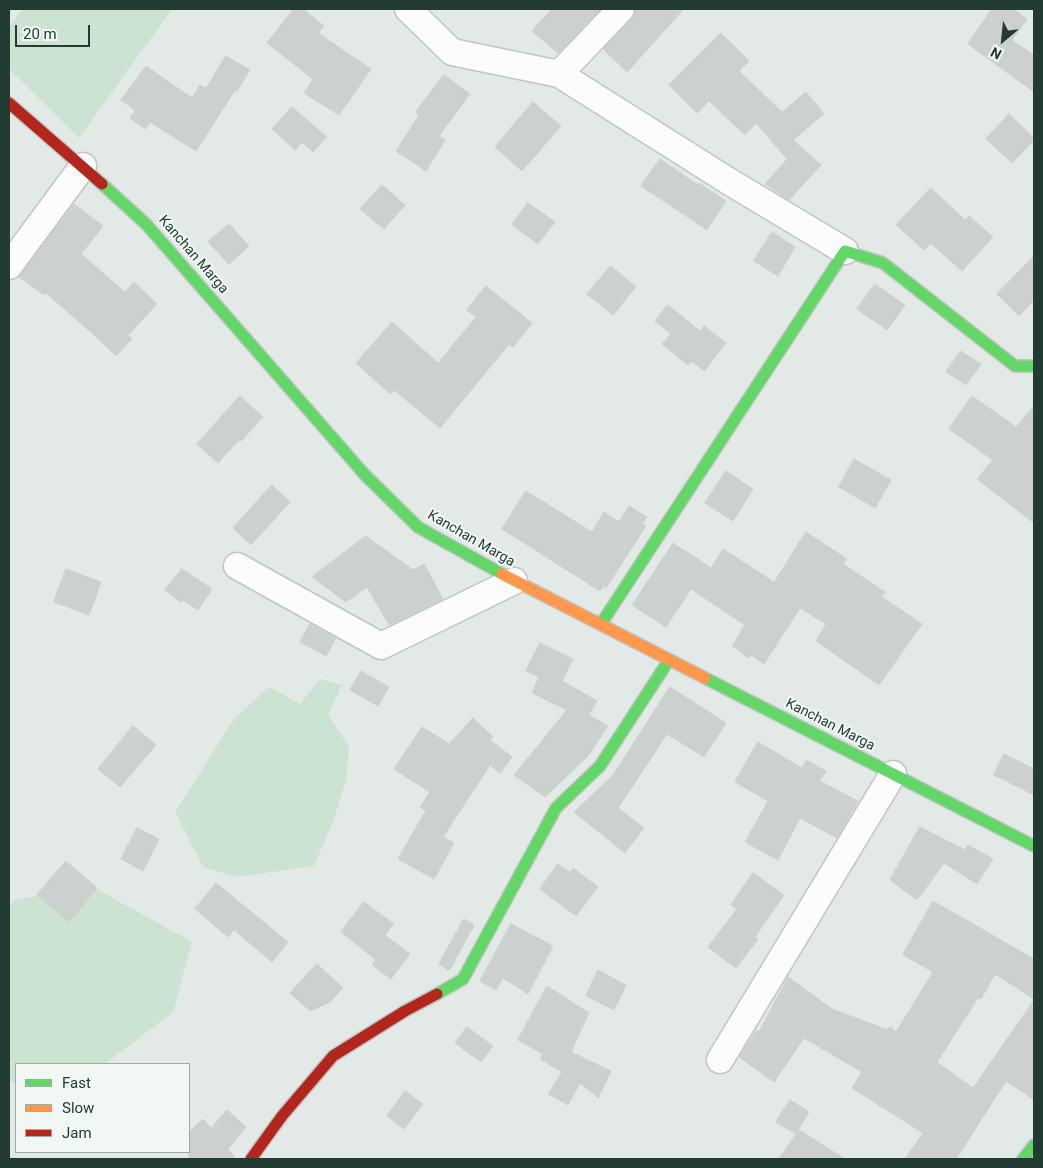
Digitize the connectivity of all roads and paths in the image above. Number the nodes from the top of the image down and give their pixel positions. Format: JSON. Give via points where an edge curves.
{"nodes":[{"id":1,"x":621,"y":9,"type":"edge"},
{"id":2,"x":412,"y":10,"type":"edge"},
{"id":3,"x":559,"y":74,"type":"junction"},
{"id":4,"x":9,"y":103,"type":"edge"},
{"id":5,"x":83,"y":166,"type":"junction"},
{"id":6,"x":845,"y":251,"type":"junction"},
{"id":7,"x":9,"y":266,"type":"edge"},
{"id":8,"x":1034,"y":366,"type":"edge"},
{"id":9,"x":237,"y":566,"type":"dead end"},
{"id":10,"x":514,"y":581,"type":"junction"},
{"id":11,"x":601,"y":624,"type":"junction"},
{"id":12,"x":669,"y":660,"type":"junction"},
{"id":13,"x":893,"y":774,"type":"junction"},
{"id":14,"x":1034,"y":846,"type":"edge"},
{"id":15,"x":720,"y":1060,"type":"dead end"},
{"id":16,"x":1034,"y":1145,"type":"edge"},
{"id":17,"x":251,"y":1159,"type":"edge"},
{"id":18,"x":1023,"y":1159,"type":"edge"}],
"edges":[{"from":1,"to":3,"type":"street"},
{"from":2,"to":3,"type":"street","via":[[452,52]]},
{"from":3,"to":6,"type":"street"},
{"from":4,"to":5,"type":"street","name":"Kanchan Marga"},
{"from":5,"to":7,"type":"street"},
{"from":5,"to":10,"type":"street","name":"Kanchan Marga","via":[[146,224],[365,475],[418,527]]},
{"from":6,"to":8,"type":"street","via":[[882,262],[1015,366]]},
{"from":6,"to":11,"type":"street"},
{"from":9,"to":10,"type":"street","via":[[381,646]]},
{"from":10,"to":11,"type":"street","name":"Kanchan Marga"},
{"from":11,"to":12,"type":"street","name":"Kanchan Marga"},
{"from":12,"to":13,"type":"street","name":"Kanchan Marga"},
{"from":12,"to":17,"type":"street","via":[[600,766],[556,808],[463,979],[334,1056],[282,1116]]},
{"from":13,"to":14,"type":"street","name":"Kanchan Marga"},
{"from":13,"to":15,"type":"street"},
{"from":16,"to":18,"type":"street"}]}
